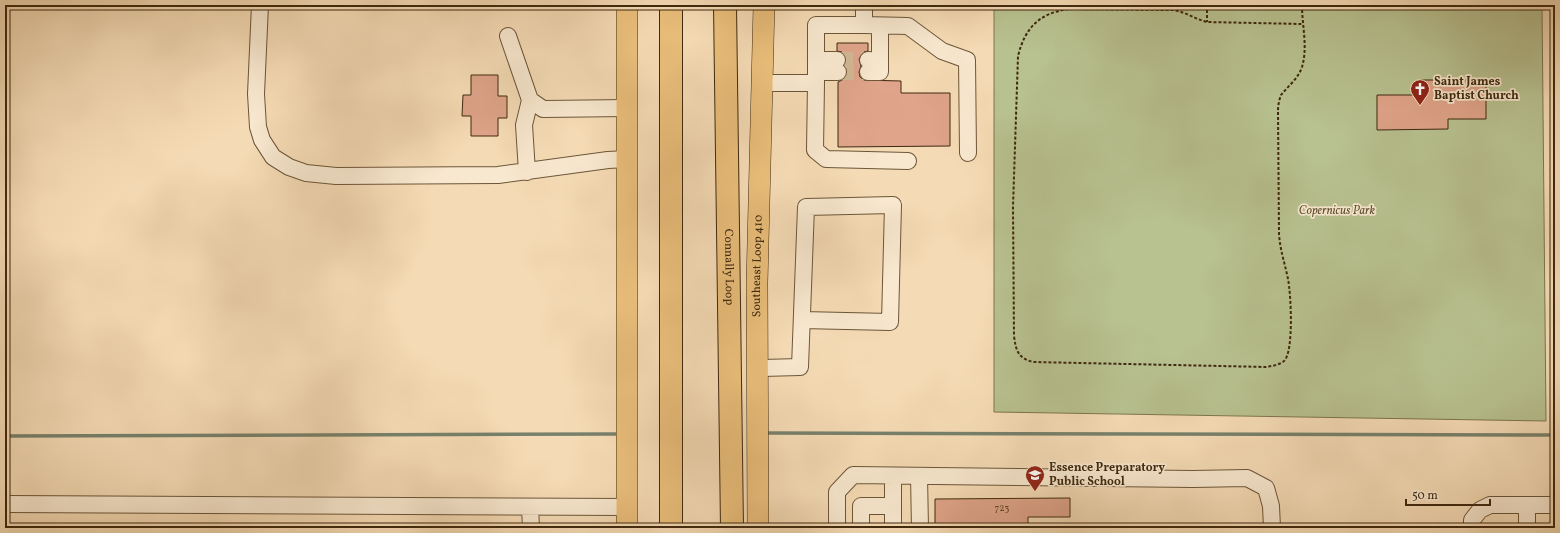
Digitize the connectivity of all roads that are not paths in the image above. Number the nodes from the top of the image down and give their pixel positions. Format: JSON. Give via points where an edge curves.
{"nodes":[{"id":1,"x":260,"y":5,"type":"edge"},
{"id":2,"x":627,"y":5,"type":"edge"},
{"id":3,"x":671,"y":5,"type":"edge"},
{"id":4,"x":726,"y":5,"type":"edge"},
{"id":5,"x":737,"y":5,"type":"edge"},
{"id":6,"x":764,"y":5,"type":"edge"},
{"id":7,"x":864,"y":5,"type":"edge"},
{"id":8,"x":872,"y":25,"type":"junction"},
{"id":9,"x":508,"y":36,"type":"dead end"},
{"id":10,"x":838,"y":66,"type":"tunnel mouth"},
{"id":11,"x":874,"y":66,"type":"dead end"},
{"id":12,"x":816,"y":72,"type":"junction"},
{"id":13,"x":725,"y":80,"type":"junction"},
{"id":14,"x":761,"y":83,"type":"junction"},
{"id":15,"x":530,"y":100,"type":"junction"},
{"id":16,"x":627,"y":108,"type":"junction"},
{"id":17,"x":968,"y":153,"type":"dead end"},
{"id":18,"x":627,"y":159,"type":"junction"},
{"id":19,"x":908,"y":160,"type":"dead end"},
{"id":20,"x":527,"y":172,"type":"junction"},
{"id":21,"x":802,"y":320,"type":"junction"},
{"id":22,"x":757,"y":368,"type":"junction"},
{"id":23,"x":893,"y":476,"type":"junction"},
{"id":24,"x":919,"y":476,"type":"junction"},
{"id":25,"x":5,"y":504,"type":"edge"},
{"id":26,"x":1527,"y":505,"type":"junction"},
{"id":27,"x":1555,"y":505,"type":"edge"},
{"id":28,"x":893,"y":506,"type":"junction"},
{"id":29,"x":530,"y":507,"type":"junction"},
{"id":30,"x":627,"y":507,"type":"junction"},
{"id":31,"x":531,"y":528,"type":"edge"},
{"id":32,"x":627,"y":528,"type":"edge"},
{"id":33,"x":671,"y":528,"type":"edge"},
{"id":34,"x":732,"y":528,"type":"edge"},
{"id":35,"x":758,"y":528,"type":"edge"},
{"id":36,"x":837,"y":528,"type":"edge"},
{"id":37,"x":861,"y":528,"type":"edge"},
{"id":38,"x":893,"y":528,"type":"edge"},
{"id":39,"x":920,"y":528,"type":"edge"},
{"id":40,"x":1272,"y":528,"type":"edge"},
{"id":41,"x":1472,"y":528,"type":"edge"},
{"id":42,"x":1527,"y":528,"type":"edge"}],
"edges":[{"from":1,"to":20,"type":"lane","via":[[256,94],[258,127],[262,140],[273,157],[289,167],[306,173],[336,176],[498,175]]},
{"from":2,"to":16,"type":"main road"},
{"from":3,"to":33,"type":"highway"},
{"from":4,"to":13,"type":"highway","name":"Connally Loop"},
{"from":5,"to":13,"type":"highway"},
{"from":6,"to":14,"type":"main road","name":"Southeast Loop 410"},
{"from":7,"to":8,"type":"lane"},
{"from":8,"to":11,"type":"lane"},
{"from":8,"to":12,"type":"lane","via":[[816,25]]},
{"from":8,"to":17,"type":"lane","via":[[908,26],[942,51],[967,60]]},
{"from":9,"to":15,"type":"lane"},
{"from":10,"to":12,"type":"lane"},
{"from":12,"to":14,"type":"lane"},
{"from":12,"to":19,"type":"lane","via":[[815,150],[826,159]]},
{"from":13,"to":34,"type":"highway","name":"Connally Loop"},
{"from":14,"to":22,"type":"main road","name":"Southeast Loop 410"},
{"from":15,"to":16,"type":"lane","via":[[543,109]]},
{"from":15,"to":20,"type":"lane","via":[[524,125]]},
{"from":16,"to":18,"type":"main road"},
{"from":18,"to":20,"type":"lane"},
{"from":18,"to":30,"type":"main road"},
{"from":21,"to":21,"type":"lane","via":[[806,207],[893,205],[890,322]]},
{"from":21,"to":22,"type":"lane","via":[[800,367]]},
{"from":22,"to":35,"type":"main road","name":"Southeast Loop 410"},
{"from":23,"to":24,"type":"lane"},
{"from":23,"to":28,"type":"lane"},
{"from":23,"to":36,"type":"lane","via":[[853,475],[837,492]]},
{"from":24,"to":39,"type":"lane"},
{"from":24,"to":40,"type":"lane","via":[[1246,478],[1266,488],[1272,506]]},
{"from":25,"to":29,"type":"lane"},
{"from":26,"to":27,"type":"lane"},
{"from":26,"to":41,"type":"lane","via":[[1490,505],[1480,510],[1472,520]]},
{"from":26,"to":42,"type":"lane"},
{"from":28,"to":37,"type":"lane","via":[[861,506]]},
{"from":28,"to":38,"type":"lane"},
{"from":29,"to":30,"type":"lane"},
{"from":29,"to":31,"type":"lane"},
{"from":30,"to":32,"type":"main road"}]}
